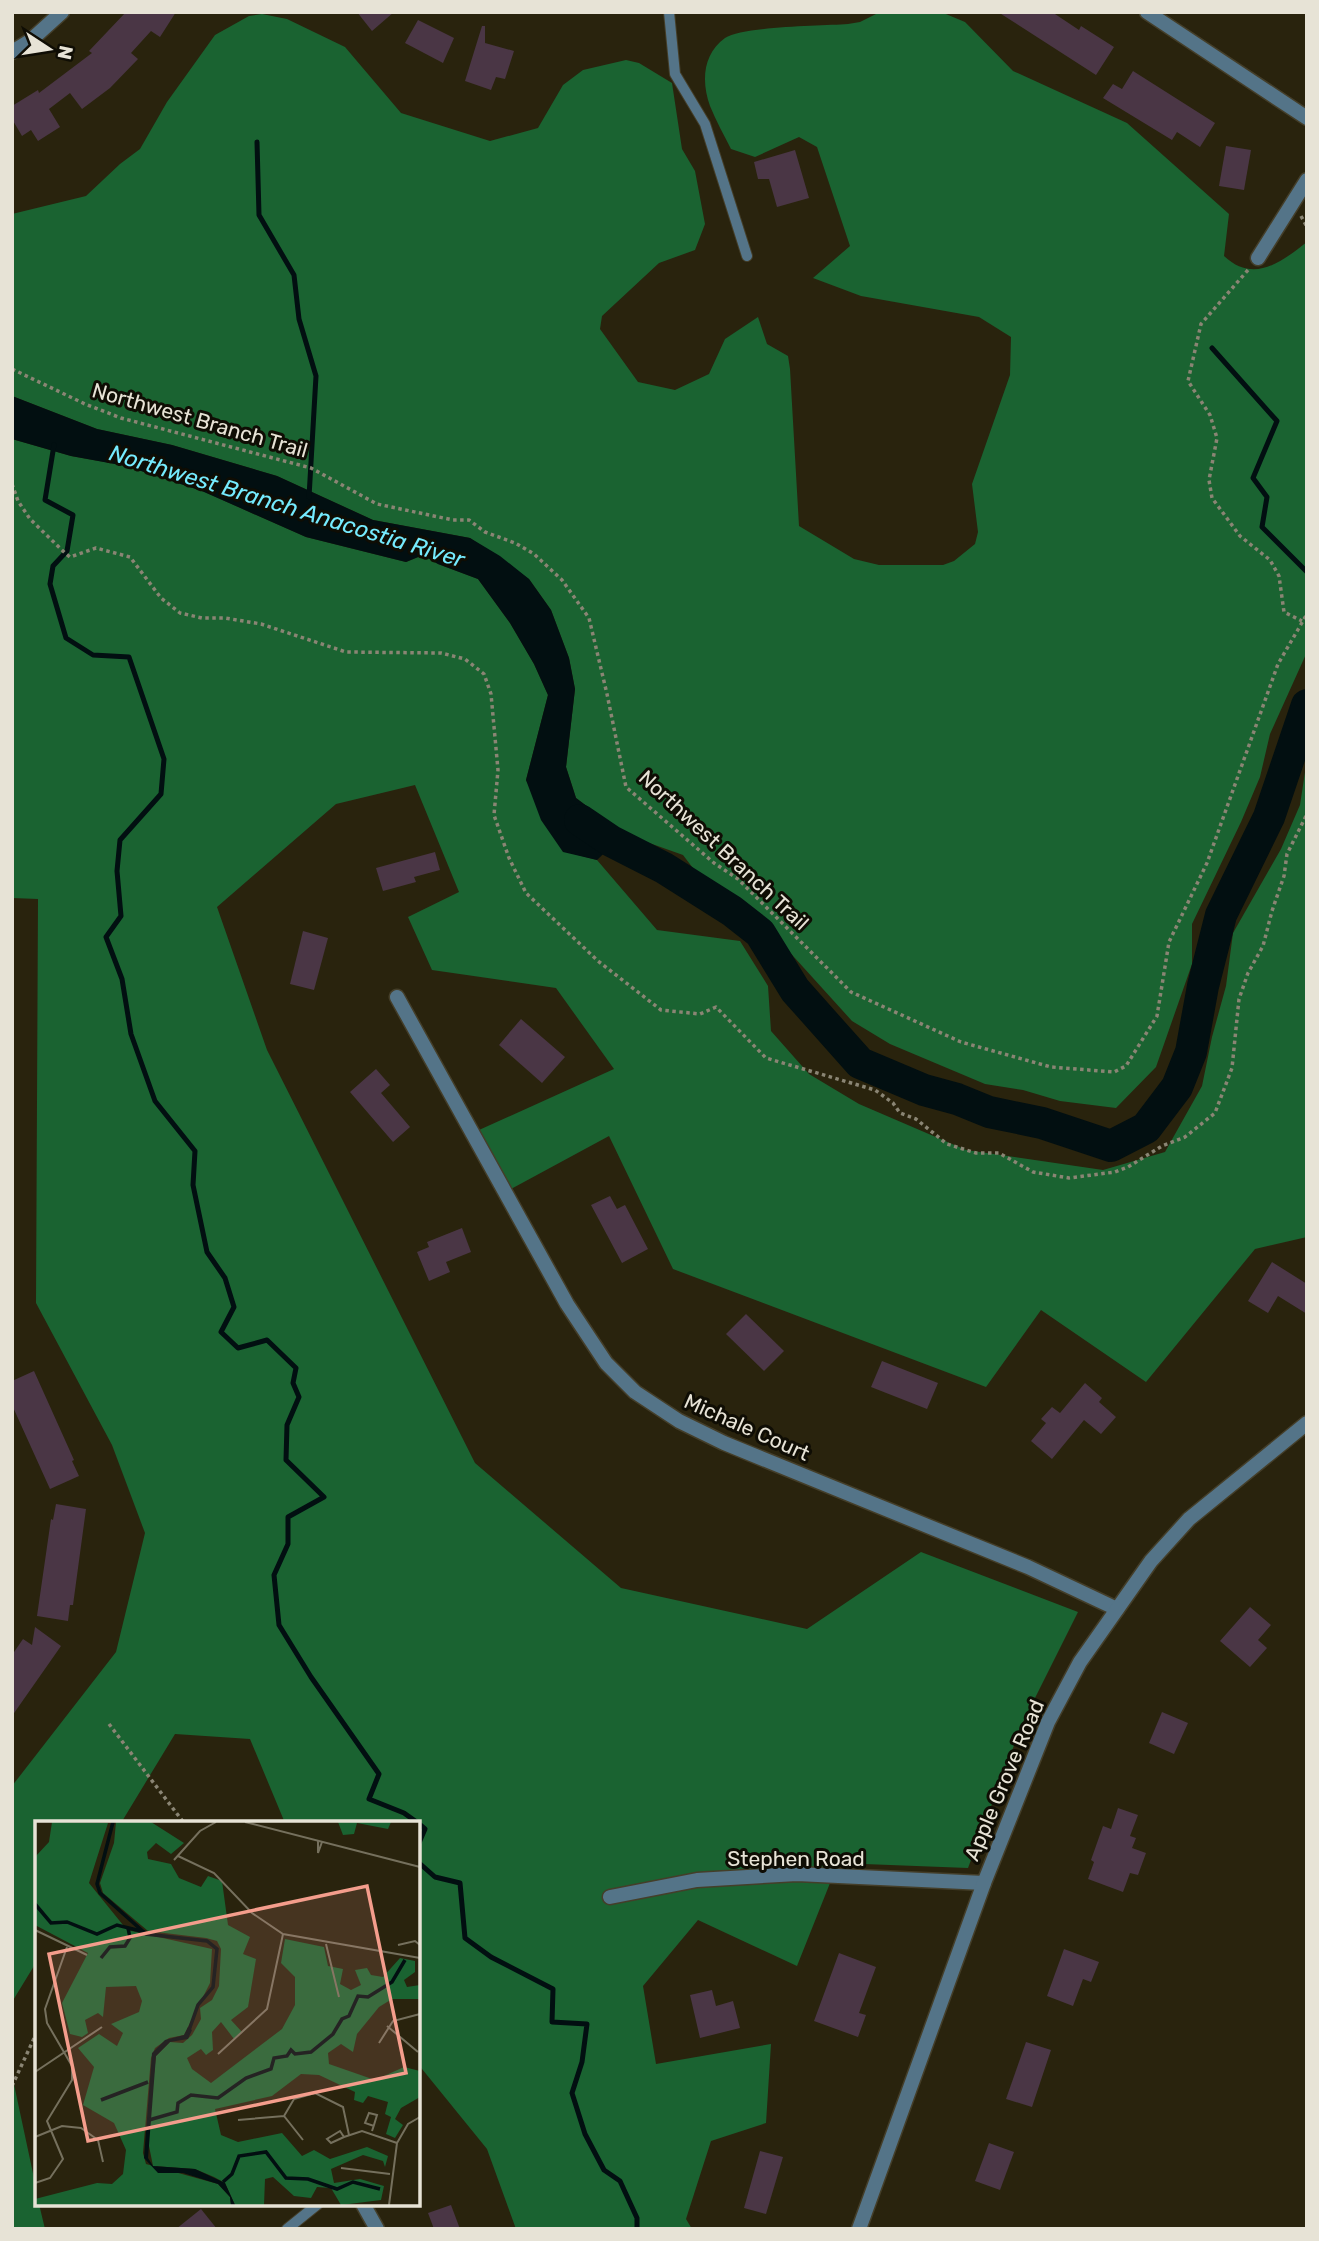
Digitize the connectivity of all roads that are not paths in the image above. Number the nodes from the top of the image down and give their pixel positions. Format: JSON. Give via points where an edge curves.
{"nodes":[{"id":1,"x":62,"y":12,"type":"edge"},
{"id":2,"x":669,"y":12,"type":"edge"},
{"id":3,"x":1147,"y":12,"type":"edge"},
{"id":4,"x":12,"y":52,"type":"edge"},
{"id":5,"x":1307,"y":118,"type":"edge"},
{"id":6,"x":1307,"y":180,"type":"edge"},
{"id":7,"x":747,"y":256,"type":"dead end"},
{"id":8,"x":1258,"y":258,"type":"road end"},
{"id":9,"x":397,"y":997,"type":"dead end"},
{"id":10,"x":1307,"y":1423,"type":"edge"},
{"id":11,"x":1117,"y":1609,"type":"junction"},
{"id":12,"x":984,"y":1883,"type":"junction"},
{"id":13,"x":610,"y":1897,"type":"dead end"},
{"id":14,"x":316,"y":2206,"type":"edge"},
{"id":15,"x":364,"y":2206,"type":"edge"},
{"id":16,"x":287,"y":2229,"type":"edge"},
{"id":17,"x":377,"y":2229,"type":"edge"},
{"id":18,"x":859,"y":2229,"type":"edge"}],
"edges":[{"from":1,"to":4,"type":"street"},
{"from":2,"to":7,"type":"lane","via":[[675,74],[705,124]]},
{"from":3,"to":5,"type":"street"},
{"from":6,"to":8,"type":"street"},
{"from":9,"to":11,"type":"street","name":"Michale Court","via":[[567,1304],[606,1363],[635,1392],[724,1443],[1028,1567]]},
{"from":10,"to":11,"type":"street","name":"Apple Grove Road","via":[[1189,1519]]},
{"from":11,"to":12,"type":"street","name":"Apple Grove Road","via":[[1080,1662],[1048,1722]]},
{"from":12,"to":13,"type":"street","name":"Stephen Road","via":[[797,1874],[697,1880]]},
{"from":12,"to":18,"type":"street","name":"Apple Grove Road"},
{"from":14,"to":16,"type":"lane"},
{"from":15,"to":17,"type":"street"}]}
